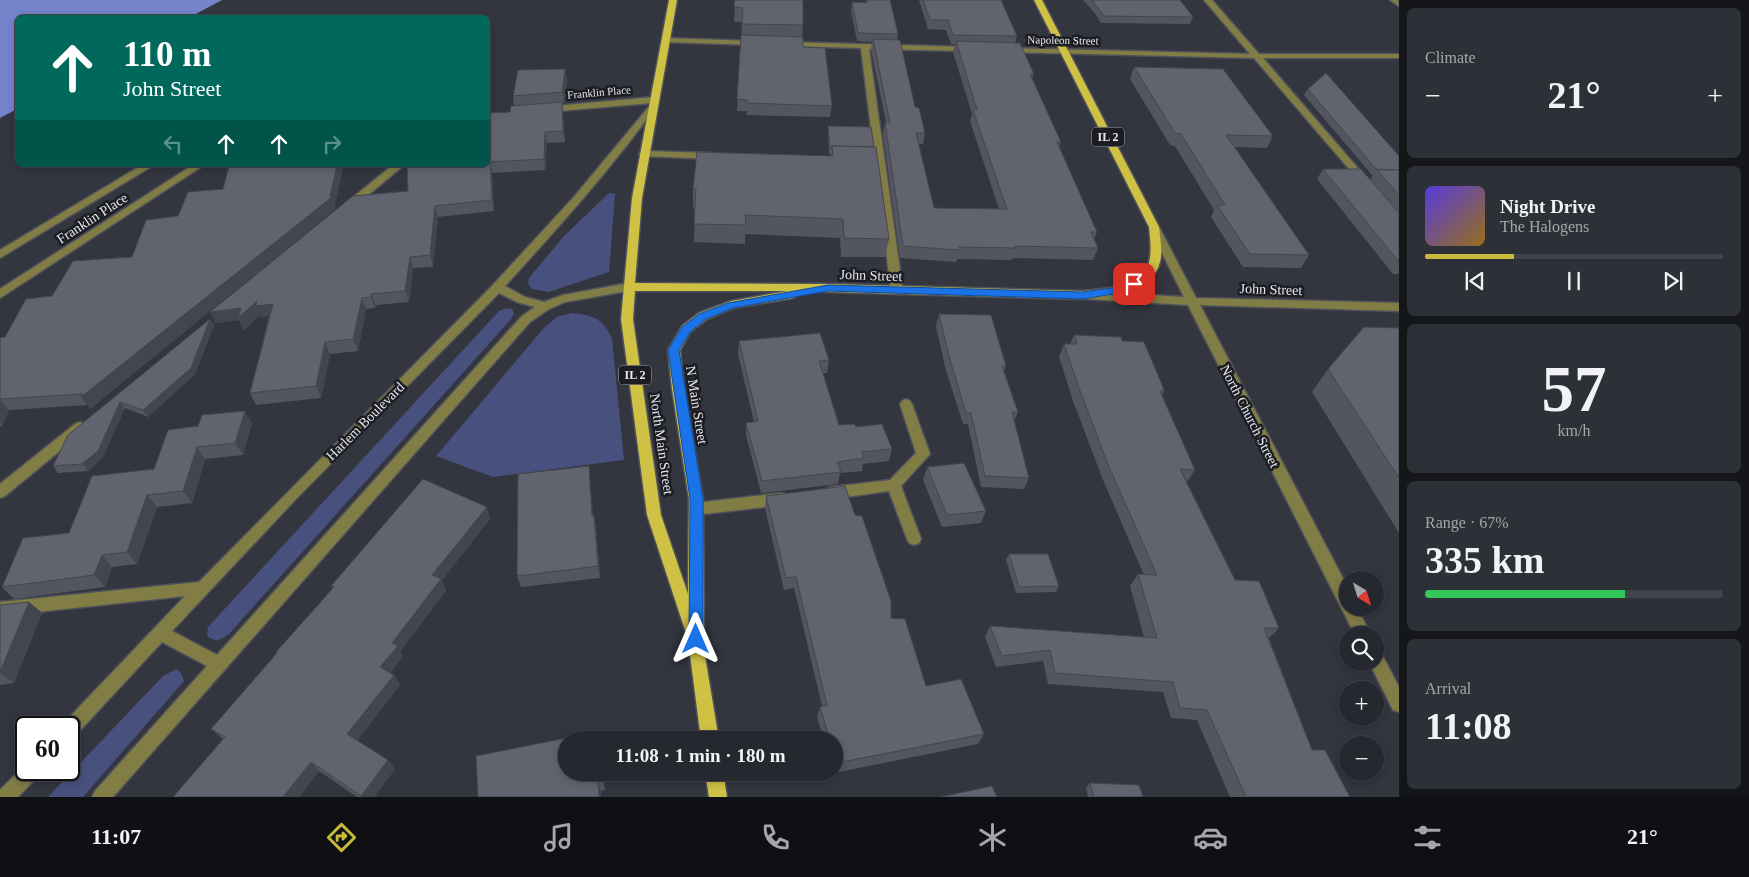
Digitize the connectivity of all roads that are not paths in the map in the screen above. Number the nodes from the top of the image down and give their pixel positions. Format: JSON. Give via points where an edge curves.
{"nodes":[{"id":1,"x":673,"y":0,"type":"edge"},
{"id":2,"x":1038,"y":0,"type":"edge"},
{"id":3,"x":1208,"y":0,"type":"edge"},
{"id":4,"x":1394,"y":0,"type":"edge"},
{"id":5,"x":1399,"y":4,"type":"edge"},
{"id":6,"x":666,"y":40,"type":"junction"},
{"id":7,"x":766,"y":43,"type":"edge"},
{"id":8,"x":775,"y":44,"type":"edge"},
{"id":9,"x":864,"y":47,"type":"junction"},
{"id":10,"x":984,"y":49,"type":"edge"},
{"id":11,"x":994,"y":50,"type":"edge"},
{"id":12,"x":1064,"y":51,"type":"junction"},
{"id":13,"x":1254,"y":56,"type":"junction"},
{"id":14,"x":1399,"y":56,"type":"edge"},
{"id":15,"x":653,"y":103,"type":"junction"},
{"id":16,"x":536,"y":110,"type":"edge"},
{"id":17,"x":644,"y":154,"type":"junction"},
{"id":18,"x":723,"y":156,"type":"edge"},
{"id":19,"x":146,"y":167,"type":"edge"},
{"id":20,"x":196,"y":167,"type":"edge"},
{"id":21,"x":397,"y":167,"type":"edge"},
{"id":22,"x":1374,"y":193,"type":"edge"},
{"id":23,"x":337,"y":215,"type":"edge"},
{"id":24,"x":1154,"y":227,"type":"junction"},
{"id":25,"x":0,"y":255,"type":"edge"},
{"id":26,"x":1146,"y":276,"type":"joint"},
{"id":27,"x":498,"y":287,"type":"junction"},
{"id":28,"x":629,"y":287,"type":"junction"},
{"id":29,"x":828,"y":288,"type":"junction"},
{"id":30,"x":897,"y":291,"type":"junction"},
{"id":31,"x":0,"y":294,"type":"edge"},
{"id":32,"x":1082,"y":295,"type":"junction"},
{"id":33,"x":1193,"y":300,"type":"junction"},
{"id":34,"x":545,"y":306,"type":"junction"},
{"id":35,"x":1399,"y":308,"type":"edge"},
{"id":36,"x":906,"y":404,"type":"dead end"},
{"id":37,"x":92,"y":417,"type":"edge"},
{"id":38,"x":894,"y":485,"type":"junction"},
{"id":39,"x":0,"y":492,"type":"edge"},
{"id":40,"x":814,"y":495,"type":"edge"},
{"id":41,"x":795,"y":497,"type":"edge"},
{"id":42,"x":696,"y":509,"type":"junction"},
{"id":43,"x":914,"y":539,"type":"dead end"},
{"id":44,"x":202,"y":588,"type":"junction"},
{"id":45,"x":1339,"y":588,"type":"edge"},
{"id":46,"x":0,"y":609,"type":"edge"},
{"id":47,"x":160,"y":633,"type":"junction"},
{"id":48,"x":696,"y":639,"type":"junction"},
{"id":49,"x":219,"y":664,"type":"junction"},
{"id":50,"x":1382,"y":671,"type":"edge"},
{"id":51,"x":1399,"y":704,"type":"edge"},
{"id":52,"x":80,"y":718,"type":"edge"},
{"id":53,"x":709,"y":731,"type":"edge"},
{"id":54,"x":21,"y":781,"type":"edge"},
{"id":55,"x":715,"y":781,"type":"edge"},
{"id":56,"x":6,"y":797,"type":"edge"},
{"id":57,"x":101,"y":797,"type":"edge"},
{"id":58,"x":718,"y":797,"type":"edge"}],
"edges":[{"from":1,"to":6,"type":"main road","name":"North Main Street","number":"IL 2"},
{"from":2,"to":12,"type":"main road","name":"North Church Street","number":"IL 2"},
{"from":3,"to":13,"type":"street"},
{"from":4,"to":5,"type":"street"},
{"from":6,"to":7,"type":"street"},
{"from":6,"to":15,"type":"main road","name":"North Main Street","number":"IL 2"},
{"from":8,"to":9,"type":"street"},
{"from":9,"to":10,"type":"street"},
{"from":9,"to":30,"type":"street","via":[[875,159]]},
{"from":11,"to":12,"type":"street","name":"Napoleon Street"},
{"from":12,"to":13,"type":"street","name":"Napoleon Street"},
{"from":12,"to":24,"type":"main road","name":"North Church Street","number":"IL 2"},
{"from":13,"to":14,"type":"street","name":"Napoleon Street"},
{"from":13,"to":22,"type":"street"},
{"from":15,"to":16,"type":"street","name":"Franklin Place"},
{"from":15,"to":17,"type":"main road","name":"North Main Street","number":"IL 2"},
{"from":15,"to":27,"type":"street","name":"Harlem Boulevard","via":[[622,147]]},
{"from":17,"to":18,"type":"street"},
{"from":17,"to":28,"type":"main road","name":"North Main Street","number":"IL 2","via":[[636,198]]},
{"from":19,"to":25,"type":"street","name":"Franklin Place"},
{"from":20,"to":31,"type":"street","name":"Franklin Place"},
{"from":21,"to":23,"type":"street"},
{"from":24,"to":26,"type":"main road","name":"North Church Street","number":"IL 2","via":[[1154,267]]},
{"from":24,"to":33,"type":"street","name":"North Church Street"},
{"from":26,"to":32,"type":"main road","name":"John Street","number":"IL 2","via":[[1120,290]]},
{"from":27,"to":34,"type":"street","via":[[525,302]]},
{"from":27,"to":44,"type":"street","name":"Harlem Boulevard"},
{"from":28,"to":29,"type":"main road","name":"John Street"},
{"from":28,"to":34,"type":"street","via":[[563,299]]},
{"from":28,"to":48,"type":"main road","name":"North Main Street","number":"IL 2","via":[[627,319],[654,515]]},
{"from":29,"to":30,"type":"main road","name":"John Street","number":"IL 2"},
{"from":29,"to":42,"type":"main road","name":"N Main Street","number":"IL 2","via":[[731,305],[703,316],[686,329],[674,350]]},
{"from":30,"to":32,"type":"main road","name":"John Street","number":"IL 2"},
{"from":32,"to":33,"type":"street","name":"John Street"},
{"from":33,"to":35,"type":"street","name":"John Street"},
{"from":33,"to":45,"type":"street","name":"North Church Street"},
{"from":34,"to":49,"type":"street","via":[[504,341]]},
{"from":36,"to":38,"type":"street","via":[[923,454]]},
{"from":37,"to":39,"type":"street"},
{"from":38,"to":40,"type":"street"},
{"from":38,"to":43,"type":"street"},
{"from":41,"to":42,"type":"street"},
{"from":42,"to":48,"type":"main road","name":"N Main Street","number":"IL 2"},
{"from":44,"to":46,"type":"street"},
{"from":44,"to":47,"type":"street","name":"Harlem Boulevard"},
{"from":47,"to":49,"type":"street"},
{"from":47,"to":52,"type":"street","name":"Harlem Boulevard"},
{"from":48,"to":53,"type":"main road","name":"North Main Street","number":"IL 2"},
{"from":49,"to":57,"type":"street"},
{"from":50,"to":51,"type":"street"},
{"from":54,"to":56,"type":"street"},
{"from":55,"to":58,"type":"main road"}]}
